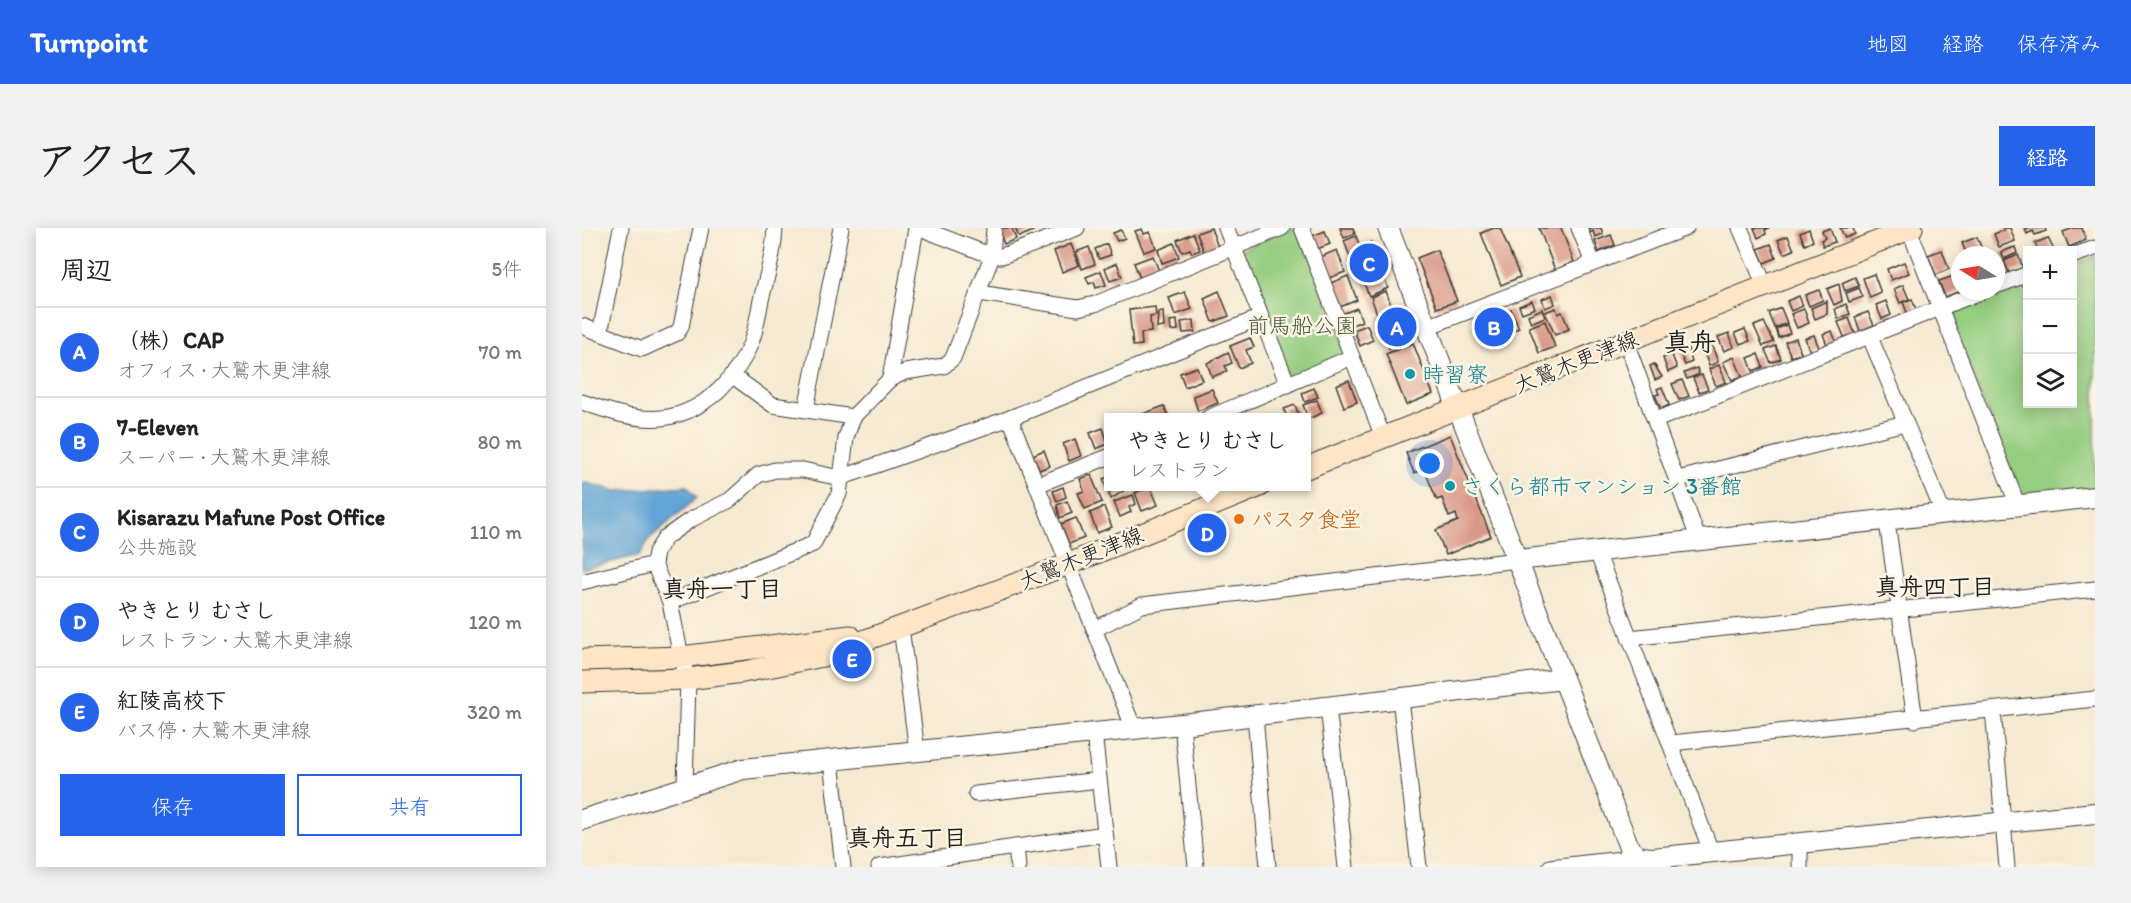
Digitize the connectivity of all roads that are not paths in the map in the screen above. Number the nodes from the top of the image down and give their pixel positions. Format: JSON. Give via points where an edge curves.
{"nodes":[{"id":1,"x":621,"y":228,"type":"edge"},
{"id":2,"x":701,"y":228,"type":"edge"},
{"id":3,"x":775,"y":228,"type":"edge"},
{"id":4,"x":841,"y":228,"type":"edge"},
{"id":5,"x":918,"y":228,"type":"edge"},
{"id":6,"x":994,"y":228,"type":"edge"},
{"id":7,"x":1077,"y":228,"type":"edge"},
{"id":8,"x":1226,"y":228,"type":"edge"},
{"id":9,"x":1282,"y":228,"type":"edge"},
{"id":10,"x":1302,"y":228,"type":"edge"},
{"id":11,"x":1388,"y":228,"type":"edge"},
{"id":12,"x":1579,"y":228,"type":"edge"},
{"id":13,"x":1686,"y":228,"type":"edge"},
{"id":14,"x":1740,"y":228,"type":"edge"},
{"id":15,"x":1910,"y":229,"type":"edge"},
{"id":16,"x":1663,"y":232,"type":"edge"},
{"id":17,"x":2095,"y":248,"type":"edge"},
{"id":18,"x":1234,"y":249,"type":"junction"},
{"id":19,"x":2077,"y":255,"type":"edge"},
{"id":20,"x":992,"y":256,"type":"junction"},
{"id":21,"x":1593,"y":263,"type":"junction"},
{"id":22,"x":2023,"y":276,"type":"edge"},
{"id":23,"x":2005,"y":283,"type":"edge"},
{"id":24,"x":1766,"y":286,"type":"junction"},
{"id":25,"x":979,"y":293,"type":"junction"},
{"id":26,"x":1960,"y":300,"type":"edge"},
{"id":27,"x":1940,"y":308,"type":"junction"},
{"id":28,"x":1261,"y":316,"type":"junction"},
{"id":29,"x":582,"y":326,"type":"edge"},
{"id":30,"x":1427,"y":327,"type":"junction"},
{"id":31,"x":600,"y":333,"type":"junction"},
{"id":32,"x":1870,"y":337,"type":"junction"},
{"id":33,"x":1626,"y":342,"type":"junction"},
{"id":34,"x":1352,"y":357,"type":"junction"},
{"id":35,"x":733,"y":376,"type":"junction"},
{"id":36,"x":890,"y":379,"type":"junction"},
{"id":37,"x":1288,"y":385,"type":"junction"},
{"id":38,"x":582,"y":402,"type":"edge"},
{"id":39,"x":1460,"y":407,"type":"junction"},
{"id":40,"x":806,"y":409,"type":"junction"},
{"id":41,"x":1218,"y":413,"type":"edge"},
{"id":42,"x":854,"y":417,"type":"junction"},
{"id":43,"x":1010,"y":418,"type":"junction"},
{"id":44,"x":1656,"y":420,"type":"junction"},
{"id":45,"x":1905,"y":423,"type":"junction"},
{"id":46,"x":1383,"y":437,"type":"junction"},
{"id":47,"x":1104,"y":459,"type":"edge"},
{"id":48,"x":1311,"y":466,"type":"edge"},
{"id":49,"x":840,"y":478,"type":"junction"},
{"id":50,"x":1678,"y":479,"type":"junction"},
{"id":51,"x":1037,"y":485,"type":"junction"},
{"id":52,"x":1248,"y":491,"type":"edge"},
{"id":53,"x":2095,"y":497,"type":"edge"},
{"id":54,"x":2018,"y":506,"type":"junction"},
{"id":55,"x":1944,"y":515,"type":"junction"},
{"id":56,"x":1887,"y":522,"type":"junction"},
{"id":57,"x":1699,"y":541,"type":"junction"},
{"id":58,"x":1597,"y":552,"type":"junction"},
{"id":59,"x":1517,"y":560,"type":"junction"},
{"id":60,"x":654,"y":564,"type":"junction"},
{"id":61,"x":1069,"y":564,"type":"junction"},
{"id":62,"x":582,"y":582,"type":"edge"},
{"id":63,"x":2095,"y":590,"type":"edge"},
{"id":64,"x":670,"y":602,"type":"junction"},
{"id":65,"x":1900,"y":612,"type":"junction"},
{"id":66,"x":901,"y":627,"type":"junction"},
{"id":67,"x":1095,"y":629,"type":"junction"},
{"id":68,"x":1629,"y":638,"type":"junction"},
{"id":69,"x":681,"y":657,"type":"junction"},
{"id":70,"x":582,"y":660,"type":"edge"},
{"id":71,"x":688,"y":679,"type":"junction"},
{"id":72,"x":1563,"y":679,"type":"junction"},
{"id":73,"x":582,"y":682,"type":"edge"},
{"id":74,"x":1400,"y":698,"type":"junction"},
{"id":75,"x":2095,"y":699,"type":"edge"},
{"id":76,"x":1328,"y":707,"type":"junction"},
{"id":77,"x":1993,"y":710,"type":"junction"},
{"id":78,"x":1255,"y":715,"type":"junction"},
{"id":79,"x":1915,"y":720,"type":"junction"},
{"id":80,"x":1182,"y":724,"type":"junction"},
{"id":81,"x":1134,"y":729,"type":"junction"},
{"id":82,"x":1094,"y":733,"type":"junction"},
{"id":83,"x":1671,"y":743,"type":"junction"},
{"id":84,"x":917,"y":752,"type":"junction"},
{"id":85,"x":831,"y":761,"type":"junction"},
{"id":86,"x":1099,"y":780,"type":"junction"},
{"id":87,"x":685,"y":786,"type":"junction"},
{"id":88,"x":976,"y":794,"type":"dead end"},
{"id":89,"x":2095,"y":813,"type":"edge"},
{"id":90,"x":582,"y":820,"type":"edge"},
{"id":91,"x":2003,"y":823,"type":"junction"},
{"id":92,"x":1105,"y":834,"type":"junction"},
{"id":93,"x":1800,"y":842,"type":"junction"},
{"id":94,"x":1016,"y":847,"type":"junction"},
{"id":95,"x":1711,"y":851,"type":"junction"},
{"id":96,"x":1640,"y":857,"type":"junction"},
{"id":97,"x":932,"y":863,"type":"edge"},
{"id":98,"x":843,"y":867,"type":"edge"},
{"id":99,"x":879,"y":867,"type":"edge"},
{"id":100,"x":1018,"y":867,"type":"edge"},
{"id":101,"x":1109,"y":867,"type":"edge"},
{"id":102,"x":1196,"y":867,"type":"edge"},
{"id":103,"x":1268,"y":867,"type":"edge"},
{"id":104,"x":1346,"y":867,"type":"edge"},
{"id":105,"x":1419,"y":867,"type":"edge"},
{"id":106,"x":1550,"y":867,"type":"edge"},
{"id":107,"x":1800,"y":867,"type":"edge"},
{"id":108,"x":2007,"y":867,"type":"edge"}],
"edges":[{"from":1,"to":31,"type":"street"},
{"from":2,"to":31,"type":"street","via":[[677,333],[642,349]]},
{"from":3,"to":35,"type":"street","via":[[751,345]]},
{"from":4,"to":40,"type":"street"},
{"from":5,"to":20,"type":"street"},
{"from":5,"to":36,"type":"street"},
{"from":6,"to":20,"type":"street"},
{"from":7,"to":20,"type":"street","via":[[1002,256]]},
{"from":8,"to":18,"type":"street"},
{"from":9,"to":18,"type":"street"},
{"from":10,"to":34,"type":"street"},
{"from":11,"to":30,"type":"street"},
{"from":12,"to":21,"type":"street"},
{"from":13,"to":16,"type":"street"},
{"from":14,"to":24,"type":"street"},
{"from":15,"to":24,"type":"main road","name":"大鷲木更津線"},
{"from":15,"to":27,"type":"street"},
{"from":16,"to":21,"type":"street"},
{"from":17,"to":19,"type":"street"},
{"from":18,"to":25,"type":"street","via":[[1078,308]]},
{"from":18,"to":28,"type":"street"},
{"from":20,"to":25,"type":"street"},
{"from":21,"to":30,"type":"street"},
{"from":22,"to":23,"type":"street"},
{"from":24,"to":33,"type":"main road","name":"大鷲木更津線"},
{"from":25,"to":36,"type":"street","via":[[953,358],[944,366],[905,372]]},
{"from":26,"to":27,"type":"street"},
{"from":27,"to":32,"type":"street"},
{"from":27,"to":54,"type":"street"},
{"from":28,"to":37,"type":"street"},
{"from":28,"to":43,"type":"street"},
{"from":29,"to":31,"type":"street"},
{"from":30,"to":39,"type":"street"},
{"from":32,"to":44,"type":"street"},
{"from":32,"to":45,"type":"street"},
{"from":33,"to":39,"type":"main road","name":"大鷲木更津線"},
{"from":33,"to":44,"type":"street"},
{"from":34,"to":37,"type":"street"},
{"from":34,"to":46,"type":"street"},
{"from":35,"to":38,"type":"street","via":[[702,405],[671,418],[619,415]]},
{"from":35,"to":40,"type":"street","via":[[773,405]]},
{"from":36,"to":42,"type":"street"},
{"from":37,"to":41,"type":"street"},
{"from":39,"to":46,"type":"main road","name":"大鷲木更津線"},
{"from":39,"to":59,"type":"street"},
{"from":40,"to":42,"type":"street"},
{"from":42,"to":49,"type":"street","via":[[846,438]]},
{"from":43,"to":49,"type":"street"},
{"from":43,"to":51,"type":"street"},
{"from":44,"to":50,"type":"street"},
{"from":45,"to":50,"type":"street"},
{"from":45,"to":55,"type":"street"},
{"from":46,"to":48,"type":"main road","name":"大鷲木更津線"},
{"from":47,"to":51,"type":"street"},
{"from":49,"to":60,"type":"street","via":[[803,470],[775,470],[758,475],[730,500],[666,537],[656,552]]},
{"from":49,"to":64,"type":"street","via":[[839,494],[813,544]]},
{"from":50,"to":57,"type":"street"},
{"from":51,"to":61,"type":"street"},
{"from":52,"to":61,"type":"main road","name":"大鷲木更津線"},
{"from":53,"to":54,"type":"street"},
{"from":54,"to":55,"type":"street"},
{"from":55,"to":56,"type":"street"},
{"from":56,"to":57,"type":"street"},
{"from":56,"to":65,"type":"street"},
{"from":57,"to":58,"type":"street"},
{"from":58,"to":59,"type":"street"},
{"from":58,"to":68,"type":"street"},
{"from":59,"to":67,"type":"street","via":[[1142,605]]},
{"from":59,"to":72,"type":"street"},
{"from":60,"to":62,"type":"street"},
{"from":60,"to":64,"type":"street"},
{"from":61,"to":66,"type":"main road","name":"大鷲木更津線"},
{"from":61,"to":67,"type":"street"},
{"from":63,"to":65,"type":"street"},
{"from":64,"to":69,"type":"street"},
{"from":65,"to":68,"type":"street"},
{"from":65,"to":79,"type":"street"},
{"from":66,"to":69,"type":"main road","via":[[802,644]]},
{"from":66,"to":71,"type":"main road","via":[[823,656]]},
{"from":66,"to":84,"type":"street"},
{"from":67,"to":81,"type":"street"},
{"from":68,"to":83,"type":"street"},
{"from":69,"to":70,"type":"main road"},
{"from":69,"to":71,"type":"street"},
{"from":71,"to":73,"type":"main road"},
{"from":71,"to":87,"type":"street"},
{"from":72,"to":74,"type":"street"},
{"from":72,"to":96,"type":"street","via":[[1630,850]]},
{"from":74,"to":76,"type":"street"},
{"from":74,"to":105,"type":"street"},
{"from":75,"to":77,"type":"street"},
{"from":76,"to":78,"type":"street"},
{"from":76,"to":104,"type":"street"},
{"from":77,"to":79,"type":"street"},
{"from":77,"to":91,"type":"street"},
{"from":78,"to":80,"type":"street"},
{"from":78,"to":103,"type":"street"},
{"from":79,"to":83,"type":"street"},
{"from":80,"to":81,"type":"street"},
{"from":80,"to":102,"type":"street"},
{"from":81,"to":82,"type":"street"},
{"from":82,"to":84,"type":"street"},
{"from":82,"to":86,"type":"street"},
{"from":83,"to":95,"type":"street"},
{"from":84,"to":85,"type":"street"},
{"from":85,"to":87,"type":"street","via":[[743,770]]},
{"from":85,"to":98,"type":"street"},
{"from":86,"to":88,"type":"street"},
{"from":86,"to":92,"type":"street"},
{"from":87,"to":90,"type":"street"},
{"from":89,"to":91,"type":"street"},
{"from":91,"to":93,"type":"street"},
{"from":91,"to":108,"type":"street"},
{"from":92,"to":94,"type":"street"},
{"from":92,"to":101,"type":"street"},
{"from":93,"to":95,"type":"street"},
{"from":93,"to":107,"type":"street"},
{"from":94,"to":97,"type":"street"},
{"from":94,"to":100,"type":"street"},
{"from":95,"to":96,"type":"street"},
{"from":96,"to":106,"type":"street"},
{"from":97,"to":99,"type":"street"}]}
